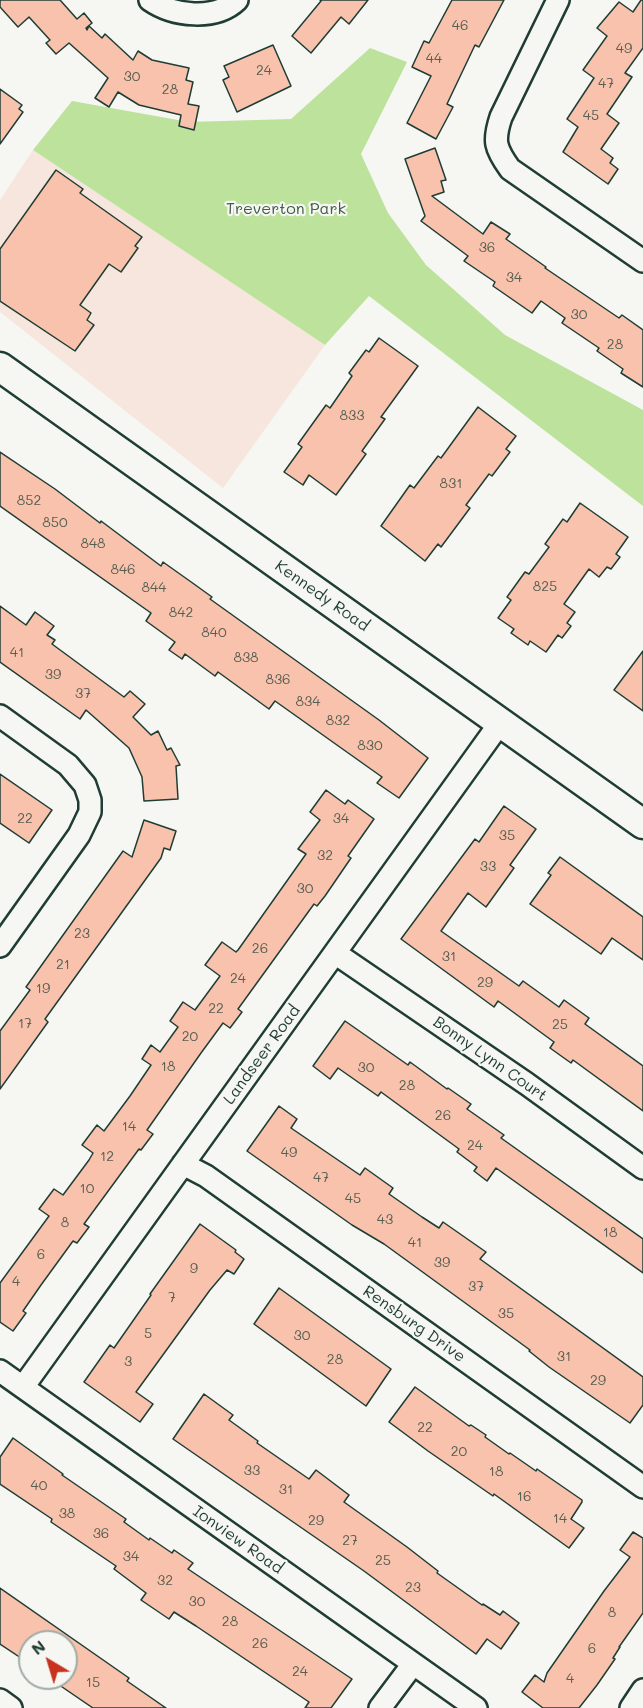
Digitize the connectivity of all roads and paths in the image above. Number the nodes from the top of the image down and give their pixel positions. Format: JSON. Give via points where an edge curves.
{"nodes":[{"id":1,"x":150,"y":0,"type":"edge"},
{"id":2,"x":237,"y":0,"type":"edge"},
{"id":3,"x":558,"y":0,"type":"edge"},
{"id":4,"x":643,"y":261,"type":"edge"},
{"id":5,"x":0,"y":367,"type":"edge"},
{"id":6,"x":0,"y":716,"type":"edge"},
{"id":7,"x":500,"y":723,"type":"junction"},
{"id":8,"x":643,"y":824,"type":"edge"},
{"id":9,"x":0,"y":946,"type":"edge"},
{"id":10,"x":335,"y":953,"type":"junction"},
{"id":11,"x":183,"y":1164,"type":"junction"},
{"id":12,"x":643,"y":1168,"type":"edge"},
{"id":13,"x":0,"y":1371,"type":"edge"},
{"id":14,"x":23,"y":1387,"type":"junction"},
{"id":15,"x":643,"y":1487,"type":"edge"},
{"id":16,"x":412,"y":1664,"type":"junction"},
{"id":17,"x":643,"y":1690,"type":"edge"},
{"id":18,"x":0,"y":1700,"type":"edge"},
{"id":19,"x":10,"y":1708,"type":"edge"},
{"id":20,"x":380,"y":1708,"type":"edge"},
{"id":21,"x":476,"y":1708,"type":"edge"},
{"id":22,"x":631,"y":1708,"type":"edge"}],
"edges":[{"from":1,"to":2,"type":"street","via":[[182,14],[213,12]]},
{"from":3,"to":4,"type":"street","via":[[501,117],[495,134],[498,151],[510,169]]},
{"from":5,"to":7,"type":"main road","name":"Kennedy Road"},
{"from":6,"to":9,"type":"street","via":[[68,765],[85,785],[90,812],[79,835]]},
{"from":7,"to":8,"type":"main road","name":"Kennedy Road"},
{"from":7,"to":10,"type":"street","name":"Landseer Road"},
{"from":10,"to":11,"type":"street","name":"Landseer Road"},
{"from":10,"to":12,"type":"street","name":"Bonny Lynn Court"},
{"from":11,"to":14,"type":"street","name":"Landseer Road"},
{"from":11,"to":15,"type":"street","name":"Rensburg Drive","via":[[216,1183]]},
{"from":13,"to":14,"type":"street","name":"Ionview Road"},
{"from":14,"to":16,"type":"street","name":"Ionview Road"},
{"from":16,"to":20,"type":"street"},
{"from":16,"to":21,"type":"street","name":"Ionview Road"},
{"from":17,"to":22,"type":"street"},
{"from":18,"to":19,"type":"street"}]}
